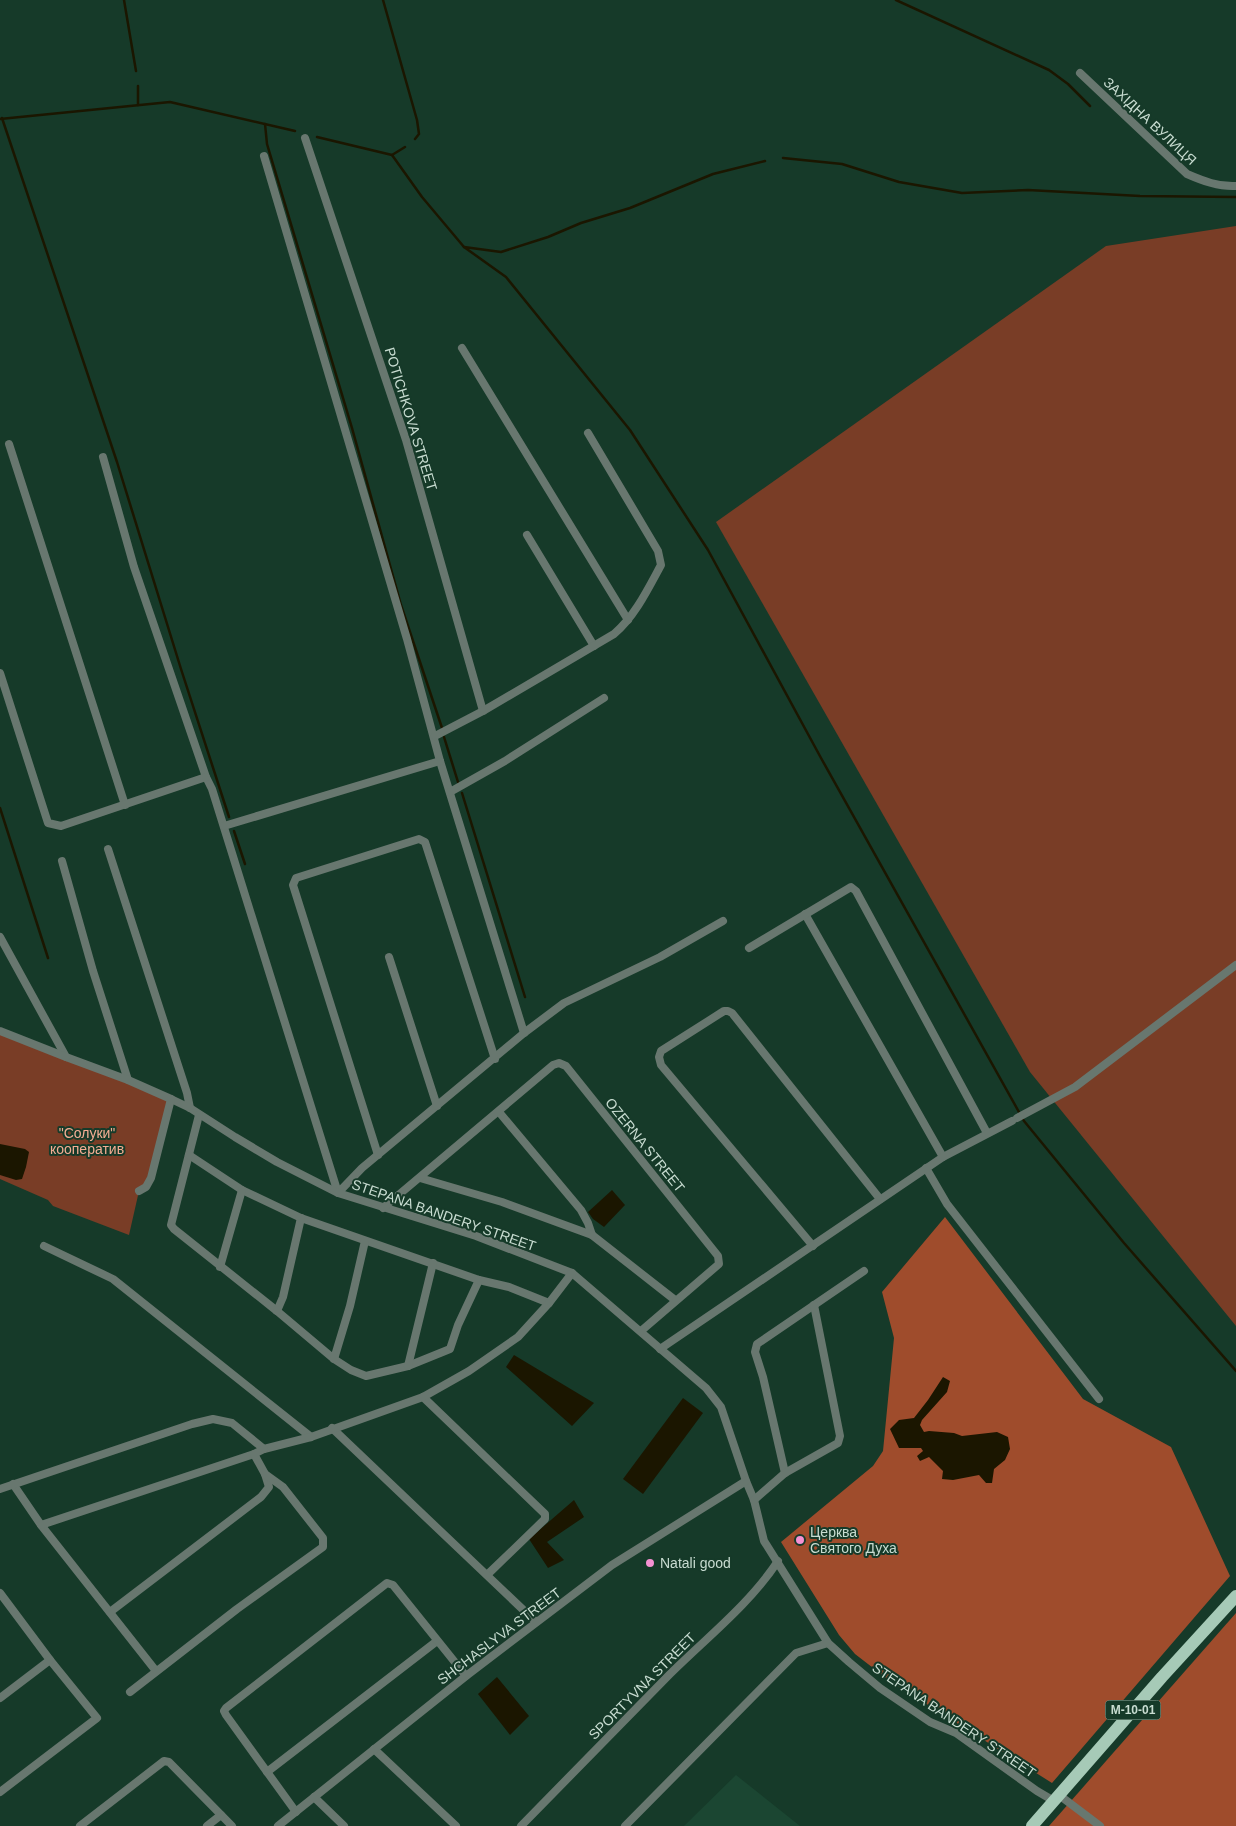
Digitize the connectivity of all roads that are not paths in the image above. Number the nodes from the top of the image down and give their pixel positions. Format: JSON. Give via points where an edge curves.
{"nodes":[{"id":1,"x":1080,"y":73,"type":"dead end"},
{"id":2,"x":306,"y":138,"type":"dead end"},
{"id":3,"x":264,"y":156,"type":"dead end"},
{"id":4,"x":1236,"y":186,"type":"edge"},
{"id":5,"x":462,"y":348,"type":"dead end"},
{"id":6,"x":588,"y":433,"type":"dead end"},
{"id":7,"x":9,"y":444,"type":"dead end"},
{"id":8,"x":103,"y":457,"type":"dead end"},
{"id":9,"x":527,"y":535,"type":"dead end"},
{"id":10,"x":628,"y":620,"type":"junction"},
{"id":11,"x":594,"y":646,"type":"junction"},
{"id":12,"x":0,"y":672,"type":"edge"},
{"id":13,"x":604,"y":698,"type":"dead end"},
{"id":14,"x":483,"y":711,"type":"junction"},
{"id":15,"x":435,"y":736,"type":"junction"},
{"id":16,"x":440,"y":761,"type":"junction"},
{"id":17,"x":206,"y":777,"type":"junction"},
{"id":18,"x":450,"y":792,"type":"junction"},
{"id":19,"x":126,"y":806,"type":"junction"},
{"id":20,"x":224,"y":826,"type":"junction"},
{"id":21,"x":108,"y":849,"type":"dead end"},
{"id":22,"x":62,"y":860,"type":"dead end"},
{"id":23,"x":806,"y":914,"type":"junction"},
{"id":24,"x":723,"y":921,"type":"dead end"},
{"id":25,"x":0,"y":937,"type":"edge"},
{"id":26,"x":748,"y":948,"type":"dead end"},
{"id":27,"x":389,"y":957,"type":"dead end"},
{"id":28,"x":1236,"y":965,"type":"edge"},
{"id":29,"x":0,"y":1031,"type":"edge"},
{"id":30,"x":524,"y":1033,"type":"junction"},
{"id":31,"x":66,"y":1057,"type":"junction"},
{"id":32,"x":494,"y":1059,"type":"junction"},
{"id":33,"x":128,"y":1080,"type":"junction"},
{"id":34,"x":172,"y":1099,"type":"junction"},
{"id":35,"x":437,"y":1106,"type":"junction"},
{"id":36,"x":190,"y":1108,"type":"junction"},
{"id":37,"x":499,"y":1112,"type":"junction"},
{"id":38,"x":199,"y":1115,"type":"junction"},
{"id":39,"x":987,"y":1133,"type":"junction"},
{"id":40,"x":189,"y":1155,"type":"junction"},
{"id":41,"x":378,"y":1155,"type":"junction"},
{"id":42,"x":942,"y":1157,"type":"junction"},
{"id":43,"x":926,"y":1168,"type":"junction"},
{"id":44,"x":420,"y":1178,"type":"junction"},
{"id":45,"x":242,"y":1190,"type":"junction"},
{"id":46,"x":139,"y":1191,"type":"dead end"},
{"id":47,"x":338,"y":1193,"type":"junction"},
{"id":48,"x":880,"y":1199,"type":"junction"},
{"id":49,"x":384,"y":1208,"type":"junction"},
{"id":50,"x":301,"y":1218,"type":"junction"},
{"id":51,"x":592,"y":1235,"type":"junction"},
{"id":52,"x":365,"y":1241,"type":"junction"},
{"id":53,"x":44,"y":1246,"type":"dead end"},
{"id":54,"x":813,"y":1246,"type":"junction"},
{"id":55,"x":433,"y":1264,"type":"junction"},
{"id":56,"x":220,"y":1268,"type":"junction"},
{"id":57,"x":864,"y":1271,"type":"dead end"},
{"id":58,"x":572,"y":1273,"type":"junction"},
{"id":59,"x":479,"y":1280,"type":"junction"},
{"id":60,"x":675,"y":1300,"type":"junction"},
{"id":61,"x":549,"y":1303,"type":"junction"},
{"id":62,"x":814,"y":1305,"type":"junction"},
{"id":63,"x":277,"y":1311,"type":"junction"},
{"id":64,"x":641,"y":1331,"type":"junction"},
{"id":65,"x":660,"y":1349,"type":"junction"},
{"id":66,"x":334,"y":1359,"type":"junction"},
{"id":67,"x":408,"y":1366,"type":"junction"},
{"id":68,"x":424,"y":1397,"type":"junction"},
{"id":69,"x":1099,"y":1399,"type":"dead end"},
{"id":70,"x":332,"y":1428,"type":"junction"},
{"id":71,"x":311,"y":1437,"type":"junction"},
{"id":72,"x":264,"y":1449,"type":"junction"},
{"id":73,"x":254,"y":1454,"type":"junction"},
{"id":74,"x":785,"y":1473,"type":"junction"},
{"id":75,"x":265,"y":1474,"type":"junction"},
{"id":76,"x":746,"y":1481,"type":"junction"},
{"id":77,"x":13,"y":1484,"type":"junction"},
{"id":78,"x":0,"y":1489,"type":"edge"},
{"id":79,"x":754,"y":1500,"type":"junction"},
{"id":80,"x":41,"y":1525,"type":"junction"},
{"id":81,"x":778,"y":1561,"type":"junction"},
{"id":82,"x":488,"y":1574,"type":"junction"},
{"id":83,"x":0,"y":1593,"type":"edge"},
{"id":84,"x":1236,"y":1596,"type":"edge"},
{"id":85,"x":3,"y":1604,"type":"edge"},
{"id":86,"x":110,"y":1612,"type":"junction"},
{"id":87,"x":536,"y":1622,"type":"junction"},
{"id":88,"x":438,"y":1641,"type":"junction"},
{"id":89,"x":828,"y":1643,"type":"junction"},
{"id":90,"x":50,"y":1660,"type":"junction"},
{"id":91,"x":156,"y":1671,"type":"junction"},
{"id":92,"x":466,"y":1676,"type":"junction"},
{"id":93,"x":130,"y":1692,"type":"dead end"},
{"id":94,"x":0,"y":1698,"type":"edge"},
{"id":95,"x":374,"y":1749,"type":"junction"},
{"id":96,"x":267,"y":1772,"type":"junction"},
{"id":97,"x":0,"y":1792,"type":"edge"},
{"id":98,"x":314,"y":1797,"type":"junction"},
{"id":99,"x":1057,"y":1798,"type":"junction"},
{"id":100,"x":296,"y":1812,"type":"junction"},
{"id":101,"x":221,"y":1815,"type":"junction"},
{"id":102,"x":80,"y":1826,"type":"edge"},
{"id":103,"x":207,"y":1826,"type":"edge"},
{"id":104,"x":232,"y":1826,"type":"edge"},
{"id":105,"x":278,"y":1826,"type":"edge"},
{"id":106,"x":344,"y":1826,"type":"edge"},
{"id":107,"x":456,"y":1826,"type":"edge"},
{"id":108,"x":521,"y":1826,"type":"edge"},
{"id":109,"x":625,"y":1826,"type":"edge"},
{"id":110,"x":1032,"y":1826,"type":"edge"},
{"id":111,"x":1100,"y":1826,"type":"edge"}],
"edges":[{"from":1,"to":4,"type":"street","name":"ЗАХІДНА ВУЛИЦЯ","via":[[1187,174],[1200,180]]},
{"from":2,"to":14,"type":"street","name":"POTICHKOVA STREET","via":[[400,422]]},
{"from":3,"to":15,"type":"street"},
{"from":5,"to":10,"type":"street"},
{"from":6,"to":10,"type":"street","via":[[658,551],[661,565]]},
{"from":7,"to":19,"type":"street"},
{"from":8,"to":17,"type":"street","via":[[134,567]]},
{"from":9,"to":11,"type":"street"},
{"from":10,"to":11,"type":"street","via":[[614,634]]},
{"from":11,"to":14,"type":"street"},
{"from":12,"to":19,"type":"street","via":[[48,823],[61,826]]},
{"from":13,"to":18,"type":"street"},
{"from":14,"to":15,"type":"street"},
{"from":15,"to":16,"type":"street"},
{"from":16,"to":18,"type":"street"},
{"from":16,"to":20,"type":"street"},
{"from":17,"to":19,"type":"street"},
{"from":17,"to":20,"type":"street"},
{"from":18,"to":30,"type":"street"},
{"from":20,"to":47,"type":"street"},
{"from":21,"to":36,"type":"street"},
{"from":22,"to":33,"type":"street"},
{"from":23,"to":26,"type":"street"},
{"from":23,"to":39,"type":"street","via":[[851,887],[856,891]]},
{"from":23,"to":42,"type":"street"},
{"from":24,"to":30,"type":"street","via":[[660,957],[564,1003]]},
{"from":25,"to":31,"type":"street"},
{"from":27,"to":35,"type":"street"},
{"from":28,"to":39,"type":"street","via":[[1075,1087]]},
{"from":29,"to":31,"type":"street","name":"STEPANA BANDERY STREET"},
{"from":30,"to":32,"type":"street"},
{"from":31,"to":33,"type":"street","name":"STEPANA BANDERY STREET"},
{"from":32,"to":35,"type":"street"},
{"from":32,"to":41,"type":"street","via":[[425,842],[419,839],[296,878],[293,885]]},
{"from":33,"to":34,"type":"street","name":"STEPANA BANDERY STREET"},
{"from":34,"to":36,"type":"street","name":"STEPANA BANDERY STREET"},
{"from":34,"to":46,"type":"street","via":[[151,1178]]},
{"from":35,"to":41,"type":"street"},
{"from":36,"to":38,"type":"street","name":"STEPANA BANDERY STREET"},
{"from":37,"to":44,"type":"street","name":"OZERNA STREET"},
{"from":37,"to":51,"type":"street","via":[[581,1210]]},
{"from":37,"to":60,"type":"street","name":"OZERNA STREET","via":[[553,1065],[566,1066],[718,1256],[719,1264]]},
{"from":38,"to":40,"type":"street"},
{"from":38,"to":47,"type":"street","name":"STEPANA BANDERY STREET"},
{"from":39,"to":42,"type":"street"},
{"from":40,"to":45,"type":"street"},
{"from":40,"to":56,"type":"street","via":[[171,1225]]},
{"from":41,"to":47,"type":"street"},
{"from":42,"to":43,"type":"street"},
{"from":43,"to":48,"type":"street"},
{"from":43,"to":69,"type":"street","via":[[946,1204]]},
{"from":44,"to":49,"type":"street","name":"OZERNA STREET"},
{"from":44,"to":51,"type":"street","via":[[502,1202]]},
{"from":45,"to":50,"type":"street"},
{"from":45,"to":56,"type":"street"},
{"from":47,"to":49,"type":"street","name":"STEPANA BANDERY STREET"},
{"from":48,"to":54,"type":"street"},
{"from":48,"to":54,"type":"street","via":[[728,1010],[661,1051],[661,1065]]},
{"from":49,"to":58,"type":"street","name":"STEPANA BANDERY STREET","via":[[476,1236]]},
{"from":50,"to":52,"type":"street"},
{"from":50,"to":63,"type":"street"},
{"from":51,"to":60,"type":"street"},
{"from":52,"to":55,"type":"street"},
{"from":52,"to":66,"type":"street"},
{"from":53,"to":71,"type":"street","via":[[113,1279]]},
{"from":54,"to":65,"type":"street"},
{"from":55,"to":59,"type":"street"},
{"from":55,"to":67,"type":"street"},
{"from":56,"to":63,"type":"street"},
{"from":57,"to":62,"type":"street"},
{"from":58,"to":61,"type":"street"},
{"from":58,"to":64,"type":"street","name":"STEPANA BANDERY STREET"},
{"from":59,"to":61,"type":"street","via":[[510,1287]]},
{"from":59,"to":67,"type":"street","via":[[450,1349]]},
{"from":60,"to":64,"type":"street","name":"OZERNA STREET"},
{"from":61,"to":68,"type":"street","via":[[518,1337]]},
{"from":62,"to":74,"type":"street","via":[[840,1436],[838,1443]]},
{"from":62,"to":74,"type":"street","via":[[757,1344],[755,1352]]},
{"from":63,"to":66,"type":"street"},
{"from":64,"to":65,"type":"street","name":"STEPANA BANDERY STREET"},
{"from":65,"to":76,"type":"street","name":"STEPANA BANDERY STREET","via":[[706,1388],[721,1407]]},
{"from":66,"to":67,"type":"street","via":[[366,1376]]},
{"from":68,"to":70,"type":"street"},
{"from":68,"to":82,"type":"street","via":[[545,1514],[545,1519]]},
{"from":70,"to":71,"type":"street"},
{"from":70,"to":82,"type":"street"},
{"from":71,"to":72,"type":"street"},
{"from":72,"to":73,"type":"street"},
{"from":72,"to":77,"type":"street","via":[[232,1423],[214,1420],[177,1428]]},
{"from":73,"to":75,"type":"street"},
{"from":73,"to":80,"type":"street"},
{"from":74,"to":79,"type":"street"},
{"from":75,"to":86,"type":"street","via":[[269,1487],[261,1497]]},
{"from":75,"to":91,"type":"street","via":[[283,1486],[323,1538],[323,1547]]},
{"from":76,"to":79,"type":"street","name":"STEPANA BANDERY STREET"},
{"from":76,"to":87,"type":"street","name":"SHCHASLYVA STREET","via":[[612,1565]]},
{"from":77,"to":78,"type":"street"},
{"from":77,"to":80,"type":"street"},
{"from":79,"to":81,"type":"street","name":"STEPANA BANDERY STREET","via":[[764,1541]]},
{"from":80,"to":86,"type":"street"},
{"from":81,"to":89,"type":"street","name":"STEPANA BANDERY STREET"},
{"from":81,"to":108,"type":"street","name":"SPORTYVNA STREET","via":[[723,1623]]},
{"from":82,"to":87,"type":"street"},
{"from":83,"to":85,"type":"street"},
{"from":84,"to":99,"type":"highway","number":"М-10-01"},
{"from":85,"to":90,"type":"street"},
{"from":86,"to":91,"type":"street"},
{"from":87,"to":92,"type":"street","name":"SHCHASLYVA STREET"},
{"from":88,"to":92,"type":"street"},
{"from":88,"to":96,"type":"street"},
{"from":88,"to":96,"type":"street","via":[[393,1585],[387,1583],[224,1711]]},
{"from":89,"to":99,"type":"street","name":"STEPANA BANDERY STREET","via":[[880,1688],[930,1722],[956,1733],[1037,1791]]},
{"from":89,"to":109,"type":"street","via":[[796,1653]]},
{"from":90,"to":94,"type":"street"},
{"from":90,"to":97,"type":"street","via":[[97,1718]]},
{"from":91,"to":93,"type":"street"},
{"from":92,"to":95,"type":"street","name":"SHCHASLYVA STREET"},
{"from":95,"to":98,"type":"street","name":"SHCHASLYVA STREET"},
{"from":95,"to":107,"type":"street"},
{"from":96,"to":100,"type":"street"},
{"from":98,"to":100,"type":"street","name":"SHCHASLYVA STREET"},
{"from":98,"to":106,"type":"street"},
{"from":99,"to":110,"type":"highway","number":"М-10-01"},
{"from":99,"to":111,"type":"street","name":"STEPANA BANDERY STREET"},
{"from":100,"to":105,"type":"street","name":"SHCHASLYVA STREET"},
{"from":101,"to":102,"type":"street","via":[[169,1762],[164,1761]]},
{"from":101,"to":103,"type":"street"},
{"from":101,"to":104,"type":"street"}]}
